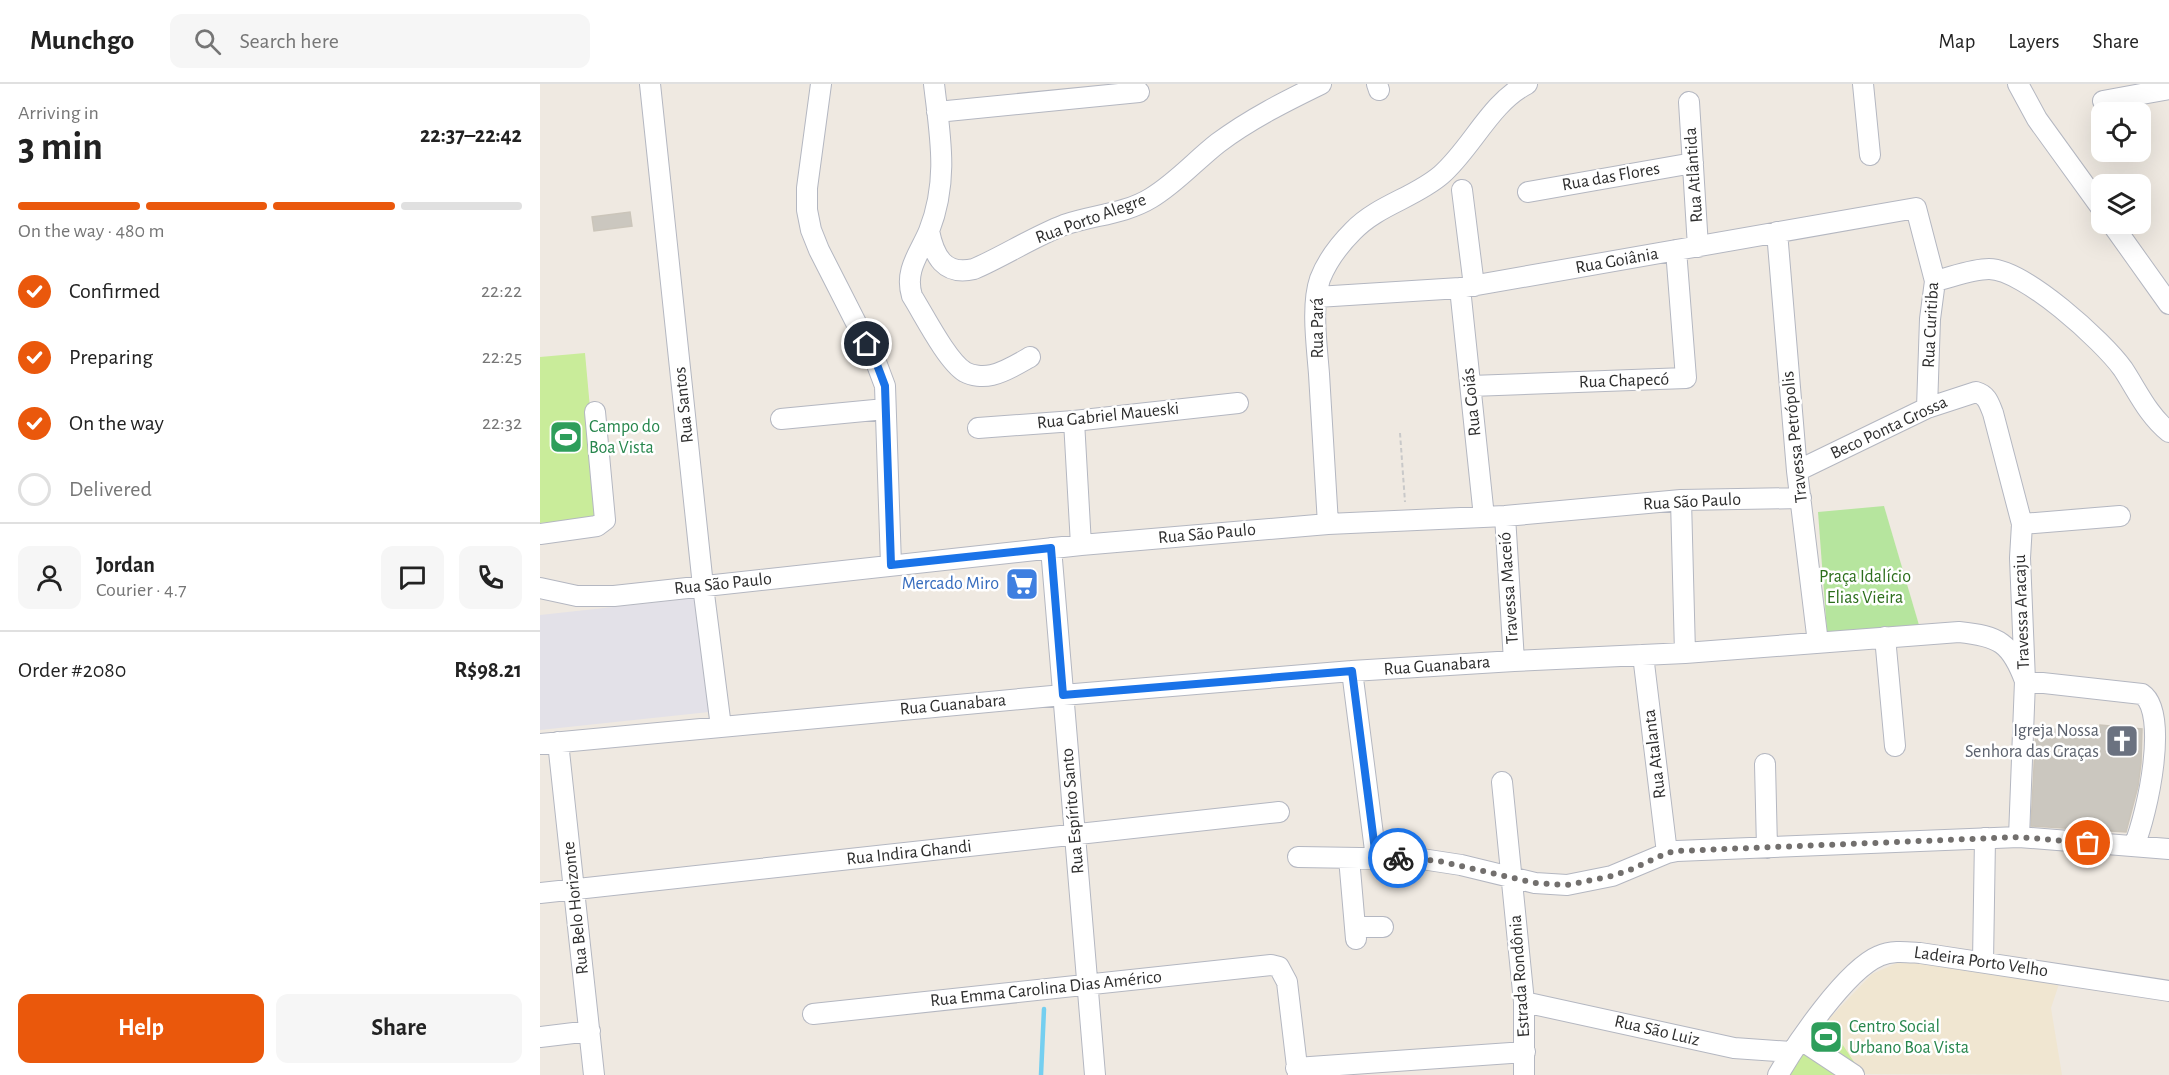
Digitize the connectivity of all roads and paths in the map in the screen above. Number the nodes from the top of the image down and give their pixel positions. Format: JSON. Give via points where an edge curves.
{"nodes":[{"id":1,"x":650,"y":84,"type":"edge"},
{"id":2,"x":821,"y":84,"type":"edge"},
{"id":3,"x":934,"y":84,"type":"edge"},
{"id":4,"x":1321,"y":84,"type":"edge"},
{"id":5,"x":1527,"y":84,"type":"edge"},
{"id":6,"x":1863,"y":84,"type":"edge"},
{"id":7,"x":2018,"y":84,"type":"edge"},
{"id":8,"x":2169,"y":89,"type":"edge"},
{"id":9,"x":1139,"y":92,"type":"dead end"},
{"id":10,"x":2103,"y":101,"type":"dead end"},
{"id":11,"x":1689,"y":102,"type":"dead end"},
{"id":12,"x":937,"y":112,"type":"junction"},
{"id":13,"x":1870,"y":155,"type":"dead end"},
{"id":14,"x":1693,"y":163,"type":"junction"},
{"id":15,"x":1462,"y":190,"type":"dead end"},
{"id":16,"x":1528,"y":192,"type":"dead end"},
{"id":17,"x":2091,"y":194,"type":"edge"},
{"id":18,"x":1916,"y":208,"type":"joint"},
{"id":19,"x":929,"y":231,"type":"junction"},
{"id":20,"x":1778,"y":232,"type":"junction"},
{"id":21,"x":2119,"y":234,"type":"edge"},
{"id":22,"x":1698,"y":247,"type":"junction"},
{"id":23,"x":1676,"y":250,"type":"junction"},
{"id":24,"x":1935,"y":281,"type":"junction"},
{"id":25,"x":1467,"y":287,"type":"junction"},
{"id":26,"x":1317,"y":297,"type":"junction"},
{"id":27,"x":2169,"y":304,"type":"edge"},
{"id":28,"x":1030,"y":357,"type":"dead end"},
{"id":29,"x":1471,"y":386,"type":"junction"},
{"id":30,"x":1983,"y":394,"type":"joint"},
{"id":31,"x":1238,"y":403,"type":"dead end"},
{"id":32,"x":1927,"y":408,"type":"junction"},
{"id":33,"x":885,"y":409,"type":"junction"},
{"id":34,"x":595,"y":412,"type":"dead end"},
{"id":35,"x":781,"y":419,"type":"dead end"},
{"id":36,"x":1074,"y":421,"type":"junction"},
{"id":37,"x":978,"y":428,"type":"dead end"},
{"id":38,"x":1400,"y":432,"type":"dead end"},
{"id":39,"x":2169,"y":432,"type":"edge"},
{"id":40,"x":1797,"y":471,"type":"junction"},
{"id":41,"x":1801,"y":498,"type":"junction"},
{"id":42,"x":1681,"y":500,"type":"junction"},
{"id":43,"x":1505,"y":516,"type":"junction"},
{"id":44,"x":2120,"y":516,"type":"dead end"},
{"id":45,"x":1484,"y":517,"type":"junction"},
{"id":46,"x":1406,"y":520,"type":"junction"},
{"id":47,"x":1328,"y":524,"type":"junction"},
{"id":48,"x":2022,"y":524,"type":"junction"},
{"id":49,"x":540,"y":534,"type":"edge"},
{"id":50,"x":1081,"y":545,"type":"junction"},
{"id":51,"x":1051,"y":548,"type":"junction"},
{"id":52,"x":891,"y":565,"type":"junction"},
{"id":53,"x":703,"y":586,"type":"junction"},
{"id":54,"x":540,"y":588,"type":"edge"},
{"id":55,"x":1885,"y":637,"type":"junction"},
{"id":56,"x":1818,"y":643,"type":"junction"},
{"id":57,"x":1685,"y":653,"type":"junction"},
{"id":58,"x":1643,"y":655,"type":"junction"},
{"id":59,"x":1514,"y":661,"type":"junction"},
{"id":60,"x":1352,"y":671,"type":"junction"},
{"id":61,"x":2025,"y":681,"type":"junction"},
{"id":62,"x":1063,"y":695,"type":"junction"},
{"id":63,"x":720,"y":727,"type":"junction"},
{"id":64,"x":549,"y":743,"type":"edge"},
{"id":65,"x":1895,"y":746,"type":"dead end"},
{"id":66,"x":1765,"y":764,"type":"dead end"},
{"id":67,"x":1502,"y":782,"type":"dead end"},
{"id":68,"x":1279,"y":812,"type":"dead end"},
{"id":69,"x":1075,"y":835,"type":"junction"},
{"id":70,"x":2019,"y":837,"type":"junction"},
{"id":71,"x":1985,"y":838,"type":"junction"},
{"id":72,"x":2134,"y":846,"type":"junction"},
{"id":73,"x":1767,"y":848,"type":"junction"},
{"id":74,"x":2169,"y":849,"type":"edge"},
{"id":75,"x":1667,"y":853,"type":"junction"},
{"id":76,"x":1298,"y":857,"type":"dead end"},
{"id":77,"x":1349,"y":858,"type":"junction"},
{"id":78,"x":1376,"y":858,"type":"junction"},
{"id":79,"x":1512,"y":877,"type":"junction"},
{"id":80,"x":574,"y":890,"type":"junction"},
{"id":81,"x":540,"y":893,"type":"edge"},
{"id":82,"x":1383,"y":927,"type":"dead end"},
{"id":83,"x":1983,"y":962,"type":"junction"},
{"id":84,"x":1088,"y":984,"type":"junction"},
{"id":85,"x":2169,"y":991,"type":"edge"},
{"id":86,"x":1524,"y":1002,"type":"junction"},
{"id":87,"x":813,"y":1014,"type":"dead end"},
{"id":88,"x":590,"y":1031,"type":"junction"},
{"id":89,"x":540,"y":1037,"type":"edge"},
{"id":90,"x":1796,"y":1046,"type":"junction"},
{"id":91,"x":1525,"y":1052,"type":"junction"},
{"id":92,"x":1297,"y":1072,"type":"edge"},
{"id":93,"x":594,"y":1075,"type":"edge"},
{"id":94,"x":1095,"y":1075,"type":"edge"},
{"id":95,"x":1524,"y":1075,"type":"edge"},
{"id":96,"x":1778,"y":1075,"type":"edge"},
{"id":97,"x":1854,"y":1075,"type":"edge"}],
"edges":[{"from":1,"to":53,"type":"street","name":"Rua Santos"},
{"from":2,"to":33,"type":"street","via":[[807,210],[819,250],[882,375]]},
{"from":3,"to":12,"type":"street"},
{"from":4,"to":19,"type":"street","name":"Rua Porto Alegre","via":[[1234,132],[1144,202],[1061,226],[974,269],[963,272],[945,265],[932,247]]},
{"from":5,"to":26,"type":"street","name":"Rua Pará","via":[[1503,100],[1442,174],[1411,196],[1378,210],[1352,232],[1329,261]]},
{"from":6,"to":13,"type":"street"},
{"from":7,"to":17,"type":"street","via":[[2037,119]]},
{"from":8,"to":10,"type":"street"},
{"from":9,"to":12,"type":"street"},
{"from":11,"to":14,"type":"street","name":"Rua Atlântida"},
{"from":12,"to":19,"type":"street","via":[[943,171]]},
{"from":14,"to":16,"type":"street","name":"Rua das Flores"},
{"from":14,"to":22,"type":"street","name":"Rua Atlântida"},
{"from":15,"to":25,"type":"street","name":"Rua Goiás"},
{"from":18,"to":20,"type":"street","name":"Rua Goiânia"},
{"from":18,"to":24,"type":"street","name":"Rua Curitiba"},
{"from":19,"to":28,"type":"street","via":[[913,264],[909,285],[956,365],[965,373],[991,376]]},
{"from":20,"to":22,"type":"street","name":"Rua Goiânia"},
{"from":20,"to":40,"type":"street","name":"Travessa Petrópolis"},
{"from":21,"to":27,"type":"street"},
{"from":22,"to":23,"type":"street","name":"Rua Goiânia"},
{"from":23,"to":25,"type":"street","name":"Rua Goiânia"},
{"from":23,"to":29,"type":"street","name":"Rua Chapecó","via":[[1686,378]]},
{"from":24,"to":32,"type":"street","name":"Rua Curitiba","via":[[1929,327]]},
{"from":24,"to":39,"type":"street","via":[[1990,269],[2012,275],[2030,286],[2102,342],[2148,410]]},
{"from":25,"to":26,"type":"street","name":"Rua Goiânia"},
{"from":25,"to":29,"type":"street","name":"Rua Goiás"},
{"from":26,"to":47,"type":"street","name":"Rua Pará"},
{"from":29,"to":45,"type":"street","name":"Rua Goiás"},
{"from":30,"to":32,"type":"street","name":"Beco Ponta Grossa","via":[[1967,394]]},
{"from":30,"to":48,"type":"street","name":"Travessa Aracaju","via":[[1993,413]]},
{"from":31,"to":36,"type":"street","name":"Rua Gabriel Maueski"},
{"from":32,"to":40,"type":"street","name":"Beco Ponta Grossa"},
{"from":33,"to":35,"type":"street"},
{"from":33,"to":52,"type":"street"},
{"from":34,"to":49,"type":"street","via":[[605,520],[597,526]]},
{"from":36,"to":37,"type":"street","name":"Rua Gabriel Maueski"},
{"from":36,"to":50,"type":"street"},
{"from":38,"to":46,"type":"path"},
{"from":40,"to":41,"type":"street","name":"Travessa Petrópolis"},
{"from":41,"to":42,"type":"street","name":"Rua São Paulo"},
{"from":41,"to":56,"type":"street","name":"Travessa Petrópolis"},
{"from":42,"to":43,"type":"street","name":"Rua São Paulo"},
{"from":42,"to":57,"type":"street"},
{"from":43,"to":45,"type":"street","name":"Rua São Paulo"},
{"from":43,"to":59,"type":"street","name":"Travessa Maceió"},
{"from":44,"to":48,"type":"street"},
{"from":45,"to":46,"type":"street","name":"Rua São Paulo"},
{"from":46,"to":47,"type":"street","name":"Rua São Paulo"},
{"from":47,"to":50,"type":"street","name":"Rua São Paulo"},
{"from":48,"to":61,"type":"street","name":"Travessa Aracaju"},
{"from":50,"to":51,"type":"street","name":"Rua São Paulo"},
{"from":51,"to":52,"type":"street","name":"Rua São Paulo"},
{"from":51,"to":62,"type":"street","name":"Rua Espírito Santo"},
{"from":52,"to":53,"type":"street","name":"Rua São Paulo"},
{"from":53,"to":54,"type":"street","name":"Rua São Paulo","via":[[614,596],[577,596]]},
{"from":53,"to":63,"type":"street","name":"Rua Santos"},
{"from":55,"to":56,"type":"street","name":"Rua Guanabara"},
{"from":55,"to":61,"type":"street","name":"Rua Guanabara","via":[[1959,632],[1986,637],[2010,649]]},
{"from":55,"to":65,"type":"street"},
{"from":56,"to":57,"type":"street","name":"Rua Guanabara"},
{"from":57,"to":58,"type":"street","name":"Rua Guanabara"},
{"from":58,"to":59,"type":"street","name":"Rua Guanabara"},
{"from":58,"to":75,"type":"street","name":"Rua Atalanta"},
{"from":59,"to":60,"type":"street","name":"Rua Guanabara"},
{"from":60,"to":62,"type":"street","name":"Rua Guanabara"},
{"from":60,"to":78,"type":"street"},
{"from":61,"to":70,"type":"street","name":"Travessa Aracaju"},
{"from":61,"to":72,"type":"street","via":[[2142,694],[2162,709],[2167,731],[2164,769]]},
{"from":62,"to":63,"type":"street","name":"Rua Guanabara"},
{"from":62,"to":69,"type":"street","name":"Rua Espírito Santo"},
{"from":63,"to":64,"type":"street","name":"Rua Guanabara"},
{"from":64,"to":80,"type":"street","name":"Rua Belo Horizonte"},
{"from":66,"to":73,"type":"street"},
{"from":67,"to":79,"type":"street","name":"Estrada Rondônia"},
{"from":68,"to":69,"type":"street","name":"Rua Indira Ghandi"},
{"from":69,"to":80,"type":"street","name":"Rua Indira Ghandi"},
{"from":69,"to":84,"type":"street","name":"Rua Espírito Santo"},
{"from":70,"to":71,"type":"street"},
{"from":70,"to":72,"type":"street"},
{"from":71,"to":73,"type":"street"},
{"from":71,"to":83,"type":"street"},
{"from":72,"to":74,"type":"street"},
{"from":73,"to":75,"type":"street"},
{"from":75,"to":79,"type":"street","via":[[1590,882],[1551,884]]},
{"from":76,"to":77,"type":"street"},
{"from":77,"to":78,"type":"street"},
{"from":77,"to":82,"type":"street","via":[[1356,933]]},
{"from":78,"to":79,"type":"street","via":[[1439,861]]},
{"from":79,"to":86,"type":"street","name":"Estrada Rondônia"},
{"from":80,"to":81,"type":"street","name":"Rua Indira Ghandi"},
{"from":80,"to":88,"type":"street","name":"Rua Belo Horizonte"},
{"from":83,"to":85,"type":"street","name":"Ladeira Porto Velho"},
{"from":83,"to":90,"type":"street","name":"Ladeira Porto Velho","via":[[1905,952],[1879,956],[1852,975]]},
{"from":84,"to":87,"type":"street","name":"Rua Emma Carolina Dias Américo"},
{"from":84,"to":92,"type":"street","name":"Rua Emma Carolina Dias Américo","via":[[1271,964],[1279,967],[1287,982]]},
{"from":84,"to":94,"type":"street","name":"Rua Espírito Santo"},
{"from":86,"to":90,"type":"street","name":"Rua São Luiz","via":[[1734,1048]]},
{"from":86,"to":91,"type":"street","name":"Estrada Rondônia"},
{"from":88,"to":89,"type":"street"},
{"from":88,"to":93,"type":"street","name":"Rua Belo Horizonte"},
{"from":90,"to":96,"type":"street","name":"Ladeira Porto Velho"},
{"from":90,"to":97,"type":"street"},
{"from":91,"to":92,"type":"street"},
{"from":91,"to":95,"type":"street","name":"Estrada Rondônia"}]}
